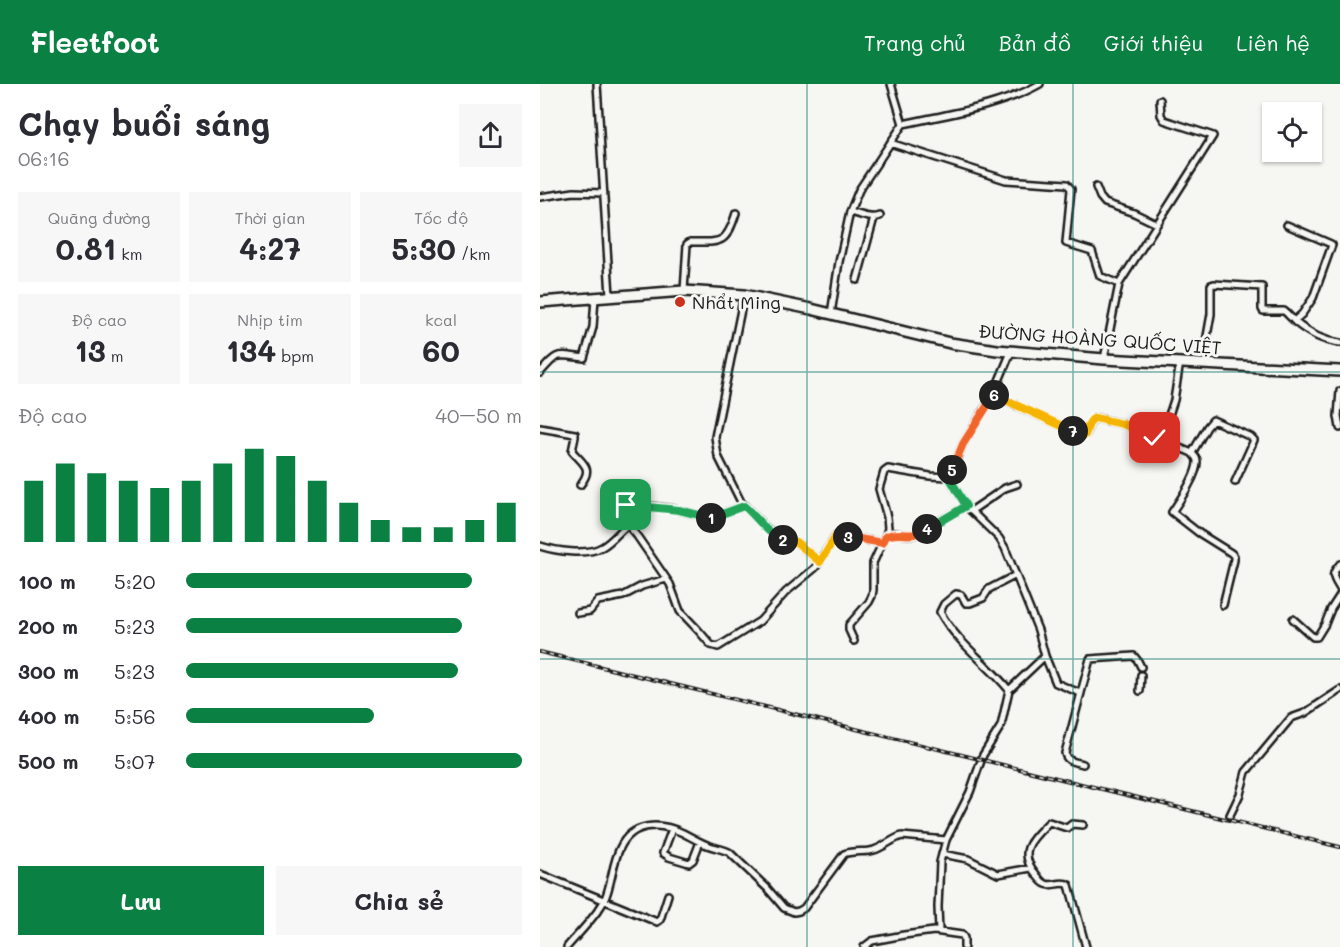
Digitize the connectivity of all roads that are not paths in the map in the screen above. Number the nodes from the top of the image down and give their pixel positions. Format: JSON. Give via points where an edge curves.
{"nodes":[{"id":1,"x":597,"y":84,"type":"edge"},
{"id":2,"x":891,"y":84,"type":"edge"},
{"id":3,"x":1040,"y":84,"type":"edge"},
{"id":4,"x":1160,"y":100,"type":"dead end"},
{"id":5,"x":903,"y":124,"type":"junction"},
{"id":6,"x":890,"y":143,"type":"junction"},
{"id":7,"x":1096,"y":188,"type":"dead end"},
{"id":8,"x":604,"y":193,"type":"junction"},
{"id":9,"x":540,"y":197,"type":"edge"},
{"id":10,"x":850,"y":212,"type":"junction"},
{"id":11,"x":736,"y":213,"type":"dead end"},
{"id":12,"x":1157,"y":224,"type":"junction"},
{"id":13,"x":1287,"y":225,"type":"dead end"},
{"id":14,"x":856,"y":280,"type":"dead end"},
{"id":15,"x":1119,"y":284,"type":"junction"},
{"id":16,"x":684,"y":291,"type":"junction"},
{"id":17,"x":744,"y":295,"type":"junction"},
{"id":18,"x":610,"y":296,"type":"junction"},
{"id":19,"x":595,"y":298,"type":"junction"},
{"id":20,"x":540,"y":302,"type":"edge"},
{"id":21,"x":831,"y":314,"type":"junction"},
{"id":22,"x":1294,"y":321,"type":"junction"},
{"id":23,"x":1340,"y":343,"type":"edge"},
{"id":24,"x":1011,"y":352,"type":"junction"},
{"id":25,"x":1104,"y":359,"type":"junction"},
{"id":26,"x":1180,"y":362,"type":"junction"},
{"id":27,"x":1208,"y":364,"type":"junction"},
{"id":28,"x":1340,"y":371,"type":"edge"},
{"id":29,"x":540,"y":373,"type":"edge"},
{"id":30,"x":1340,"y":391,"type":"edge"},
{"id":31,"x":993,"y":395,"type":"junction"},
{"id":32,"x":540,"y":428,"type":"edge"},
{"id":33,"x":1340,"y":428,"type":"edge"},
{"id":34,"x":1155,"y":438,"type":"junction"},
{"id":35,"x":1192,"y":453,"type":"junction"},
{"id":36,"x":949,"y":477,"type":"junction"},
{"id":37,"x":1235,"y":482,"type":"dead end"},
{"id":38,"x":1017,"y":484,"type":"dead end"},
{"id":39,"x":580,"y":485,"type":"dead end"},
{"id":40,"x":744,"y":506,"type":"junction"},
{"id":41,"x":966,"y":506,"type":"junction"},
{"id":42,"x":971,"y":511,"type":"junction"},
{"id":43,"x":627,"y":525,"type":"junction"},
{"id":44,"x":886,"y":536,"type":"junction"},
{"id":45,"x":883,"y":543,"type":"junction"},
{"id":46,"x":540,"y":546,"type":"edge"},
{"id":47,"x":820,"y":562,"type":"junction"},
{"id":48,"x":1340,"y":564,"type":"edge"},
{"id":49,"x":1016,"y":575,"type":"junction"},
{"id":50,"x":666,"y":579,"type":"junction"},
{"id":51,"x":1340,"y":589,"type":"edge"},
{"id":52,"x":1340,"y":595,"type":"edge"},
{"id":53,"x":1223,"y":605,"type":"dead end"},
{"id":54,"x":578,"y":613,"type":"dead end"},
{"id":55,"x":1293,"y":620,"type":"dead end"},
{"id":56,"x":854,"y":641,"type":"dead end"},
{"id":57,"x":1045,"y":656,"type":"junction"},
{"id":58,"x":1141,"y":667,"type":"dead end"},
{"id":59,"x":1141,"y":675,"type":"dead end"},
{"id":60,"x":1009,"y":690,"type":"junction"},
{"id":61,"x":1340,"y":690,"type":"edge"},
{"id":62,"x":1140,"y":691,"type":"dead end"},
{"id":63,"x":1080,"y":693,"type":"junction"},
{"id":64,"x":1083,"y":764,"type":"dead end"},
{"id":65,"x":1230,"y":815,"type":"dead end"},
{"id":66,"x":1083,"y":825,"type":"dead end"},
{"id":67,"x":672,"y":829,"type":"junction"},
{"id":68,"x":946,"y":840,"type":"junction"},
{"id":69,"x":700,"y":842,"type":"junction"},
{"id":70,"x":942,"y":854,"type":"junction"},
{"id":71,"x":1031,"y":868,"type":"junction"},
{"id":72,"x":540,"y":874,"type":"edge"},
{"id":73,"x":668,"y":895,"type":"dead end"},
{"id":74,"x":604,"y":901,"type":"junction"},
{"id":75,"x":939,"y":931,"type":"junction"},
{"id":76,"x":567,"y":947,"type":"edge"},
{"id":77,"x":864,"y":947,"type":"edge"},
{"id":78,"x":964,"y":947,"type":"edge"},
{"id":79,"x":1086,"y":947,"type":"edge"}],
"edges":[{"from":1,"to":8,"type":"street"},
{"from":2,"to":5,"type":"street"},
{"from":3,"to":5,"type":"street","via":[[979,106]]},
{"from":4,"to":12,"type":"street","via":[[1164,120],[1213,136]]},
{"from":5,"to":6,"type":"street"},
{"from":6,"to":10,"type":"street","via":[[859,190]]},
{"from":6,"to":15,"type":"street","via":[[1010,181],[1069,185],[1066,243],[1092,251],[1100,276]]},
{"from":7,"to":12,"type":"street","via":[[1105,202]]},
{"from":8,"to":9,"type":"street","via":[[584,191]]},
{"from":8,"to":18,"type":"street"},
{"from":10,"to":14,"type":"street","via":[[877,217]]},
{"from":10,"to":21,"type":"street"},
{"from":11,"to":16,"type":"street","via":[[727,236],[721,240],[687,244]]},
{"from":12,"to":15,"type":"street"},
{"from":13,"to":22,"type":"street","via":[[1332,245],[1313,298]]},
{"from":15,"to":25,"type":"street"},
{"from":16,"to":17,"type":"highway","name":"ĐƯỜNG HOÀNG QUỐC VIỆT"},
{"from":16,"to":18,"type":"highway","name":"ĐƯỜNG HOÀNG QUỐC VIỆT"},
{"from":17,"to":21,"type":"highway","name":"ĐƯỜNG HOÀNG QUỐC VIỆT"},
{"from":17,"to":40,"type":"street","via":[[715,437],[721,464]]},
{"from":18,"to":19,"type":"highway","name":"ĐƯỜNG HOÀNG QUỐC VIỆT"},
{"from":19,"to":20,"type":"highway","name":"ĐƯỜNG HOÀNG QUỐC VIỆT"},
{"from":19,"to":29,"type":"street","via":[[593,327],[584,358],[554,357]]},
{"from":21,"to":24,"type":"highway","name":"ĐƯỜNG HOÀNG QUỐC VIỆT","via":[[950,343]]},
{"from":22,"to":23,"type":"street","via":[[1319,338]]},
{"from":22,"to":27,"type":"street","via":[[1284,311],[1263,311],[1262,287],[1211,285]]},
{"from":24,"to":25,"type":"highway","name":"ĐƯỜNG HOÀNG QUỐC VIỆT"},
{"from":24,"to":31,"type":"street"},
{"from":25,"to":26,"type":"highway","name":"ĐƯỜNG HOÀNG QUỐC VIỆT"},
{"from":26,"to":27,"type":"highway","name":"ĐƯỜNG HOÀNG QUỐC VIỆT"},
{"from":26,"to":34,"type":"street","via":[[1174,400]]},
{"from":27,"to":28,"type":"highway","name":"ĐƯỜNG HOÀNG QUỐC VIỆT"},
{"from":30,"to":33,"type":"street"},
{"from":31,"to":34,"type":"street","via":[[1082,435],[1095,418],[1123,424]]},
{"from":31,"to":36,"type":"street","via":[[963,444]]},
{"from":32,"to":39,"type":"street","via":[[575,434],[572,451],[587,471]]},
{"from":34,"to":35,"type":"street"},
{"from":35,"to":37,"type":"street","via":[[1213,420],[1251,437],[1254,440]]},
{"from":35,"to":53,"type":"street","via":[[1196,456],[1196,468],[1172,512],[1234,556]]},
{"from":36,"to":41,"type":"street"},
{"from":36,"to":44,"type":"street","via":[[886,470],[879,489],[887,517]]},
{"from":38,"to":42,"type":"street"},
{"from":40,"to":43,"type":"street","via":[[710,518],[630,503],[621,514]]},
{"from":40,"to":47,"type":"street","via":[[779,538],[796,542]]},
{"from":41,"to":42,"type":"street"},
{"from":41,"to":44,"type":"street","via":[[917,534]]},
{"from":42,"to":49,"type":"street","via":[[1002,543]]},
{"from":43,"to":46,"type":"street","via":[[594,550],[559,551]]},
{"from":43,"to":50,"type":"street"},
{"from":44,"to":45,"type":"street"},
{"from":45,"to":47,"type":"street","via":[[839,535]]},
{"from":45,"to":56,"type":"street","via":[[873,563],[872,597],[849,625]]},
{"from":47,"to":50,"type":"street","via":[[760,621],[718,647],[711,645],[680,611]]},
{"from":48,"to":51,"type":"street","via":[[1333,572]]},
{"from":49,"to":57,"type":"street"},
{"from":49,"to":60,"type":"street","via":[[970,603],[956,594],[940,612]]},
{"from":50,"to":54,"type":"street","via":[[598,601],[590,611]]},
{"from":52,"to":55,"type":"street","via":[[1317,637]]},
{"from":57,"to":60,"type":"street"},
{"from":57,"to":63,"type":"street","via":[[1056,683]]},
{"from":58,"to":63,"type":"street","via":[[1134,656],[1092,657]]},
{"from":59,"to":62,"type":"street"},
{"from":60,"to":68,"type":"street","via":[[1001,726],[983,754],[970,792]]},
{"from":61,"to":65,"type":"street","via":[[1290,718],[1246,772]]},
{"from":63,"to":64,"type":"street","via":[[1065,757]]},
{"from":66,"to":71,"type":"street","via":[[1066,828],[1049,822],[1028,846]]},
{"from":67,"to":69,"type":"street"},
{"from":67,"to":69,"type":"street","via":[[663,853],[669,857],[689,863]]},
{"from":67,"to":74,"type":"street","via":[[648,826],[628,835],[616,856]]},
{"from":68,"to":69,"type":"street","via":[[902,837],[876,849],[844,854],[804,908],[794,912],[784,908],[729,852]]},
{"from":68,"to":70,"type":"street"},
{"from":70,"to":71,"type":"street","via":[[968,859],[998,874]]},
{"from":70,"to":75,"type":"street"},
{"from":71,"to":79,"type":"street","via":[[1043,883],[1069,885]]},
{"from":72,"to":74,"type":"street"},
{"from":73,"to":74,"type":"street","via":[[657,922]]},
{"from":74,"to":76,"type":"street"},
{"from":75,"to":77,"type":"street","via":[[893,937]]},
{"from":75,"to":78,"type":"street","via":[[964,936]]}]}
